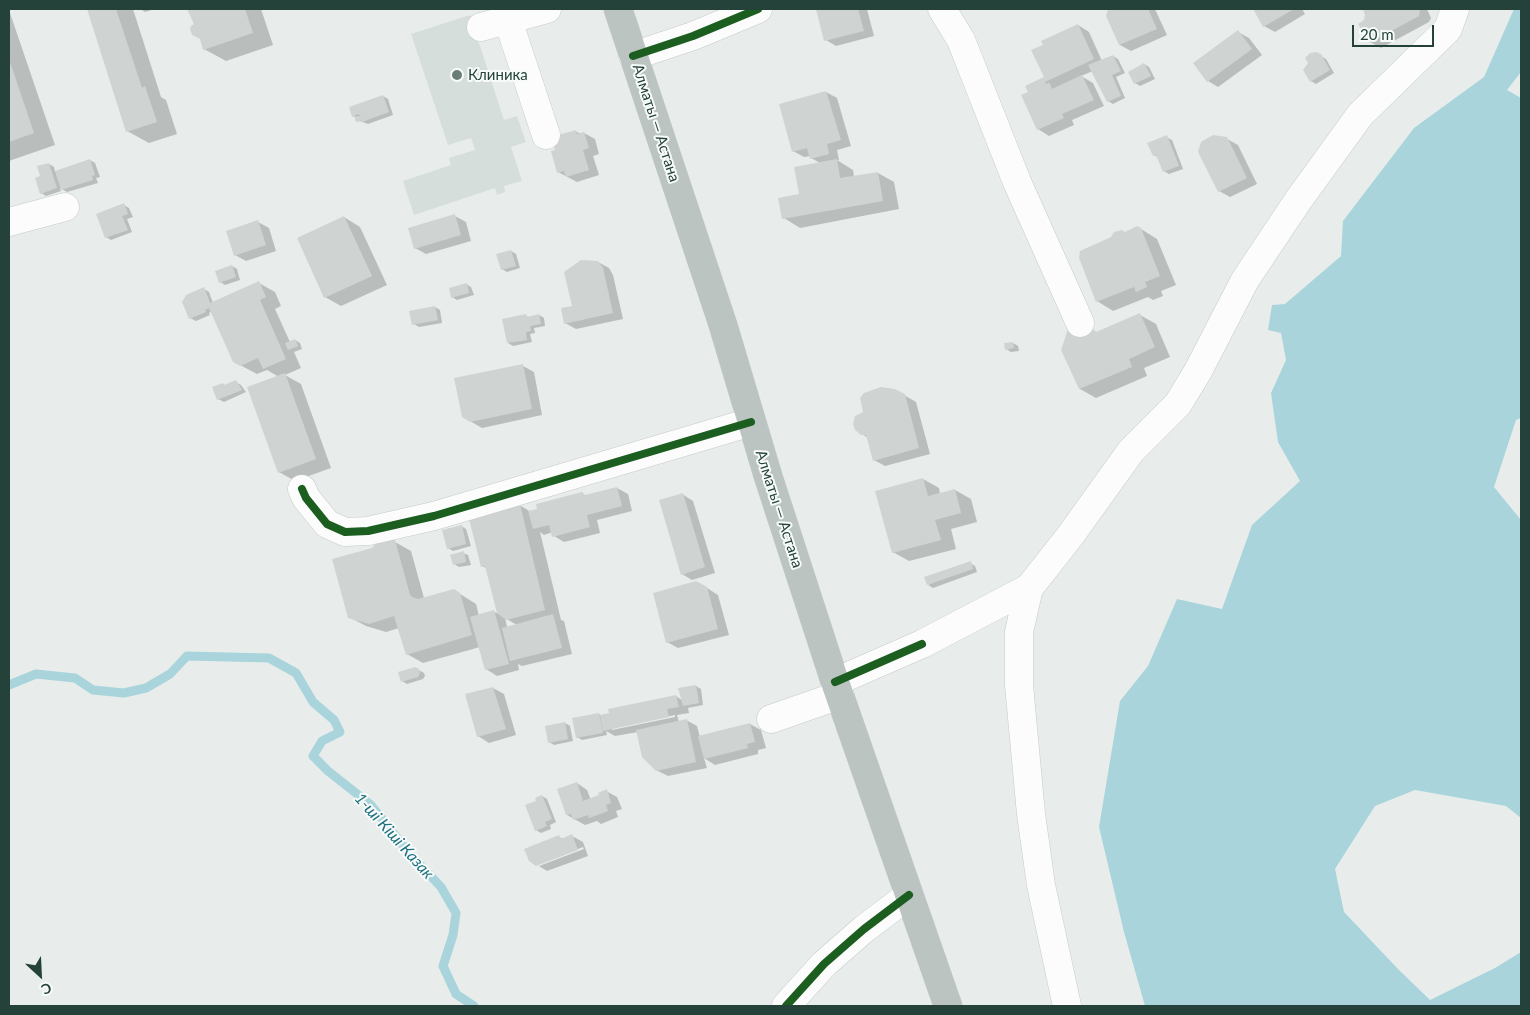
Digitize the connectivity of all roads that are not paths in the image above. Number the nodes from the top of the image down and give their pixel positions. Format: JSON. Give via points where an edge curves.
{"nodes":[{"id":1,"x":547,"y":9,"type":"edge"},
{"id":2,"x":618,"y":9,"type":"edge"},
{"id":3,"x":758,"y":9,"type":"edge"},
{"id":4,"x":942,"y":9,"type":"edge"},
{"id":5,"x":1455,"y":9,"type":"edge"},
{"id":6,"x":508,"y":20,"type":"junction"},
{"id":7,"x":481,"y":27,"type":"dead end"},
{"id":8,"x":633,"y":56,"type":"junction"},
{"id":9,"x":546,"y":135,"type":"dead end"},
{"id":10,"x":65,"y":207,"type":"dead end"},
{"id":11,"x":9,"y":222,"type":"edge"},
{"id":12,"x":1080,"y":324,"type":"dead end"},
{"id":13,"x":751,"y":422,"type":"junction"},
{"id":14,"x":302,"y":489,"type":"dead end"},
{"id":15,"x":1029,"y":588,"type":"junction"},
{"id":16,"x":838,"y":689,"type":"junction"},
{"id":17,"x":771,"y":719,"type":"dead end"},
{"id":18,"x":909,"y":895,"type":"junction"},
{"id":19,"x":786,"y":1006,"type":"edge"},
{"id":20,"x":948,"y":1006,"type":"edge"},
{"id":21,"x":1067,"y":1006,"type":"edge"}],
"edges":[{"from":1,"to":6,"type":"street"},
{"from":2,"to":8,"type":"highway","name":"Алматы — Астана"},
{"from":3,"to":8,"type":"street"},
{"from":4,"to":12,"type":"street","via":[[961,40],[1017,182]]},
{"from":5,"to":15,"type":"street","via":[[1448,30],[1360,115],[1245,280],[1178,404],[1131,451]]},
{"from":6,"to":7,"type":"street"},
{"from":6,"to":9,"type":"street"},
{"from":8,"to":13,"type":"highway","name":"Алматы — Астана","via":[[723,326]]},
{"from":10,"to":11,"type":"street"},
{"from":13,"to":14,"type":"street","via":[[434,516],[368,530],[345,532],[327,524]]},
{"from":13,"to":16,"type":"highway","name":"Алматы — Астана"},
{"from":15,"to":16,"type":"street"},
{"from":15,"to":21,"type":"street","via":[[1019,632],[1019,685],[1041,885]]},
{"from":16,"to":17,"type":"street"},
{"from":16,"to":18,"type":"highway","name":"Алматы — Астана"},
{"from":18,"to":19,"type":"street","via":[[824,964]]},
{"from":18,"to":20,"type":"highway","name":"Алматы — Астана"}]}
